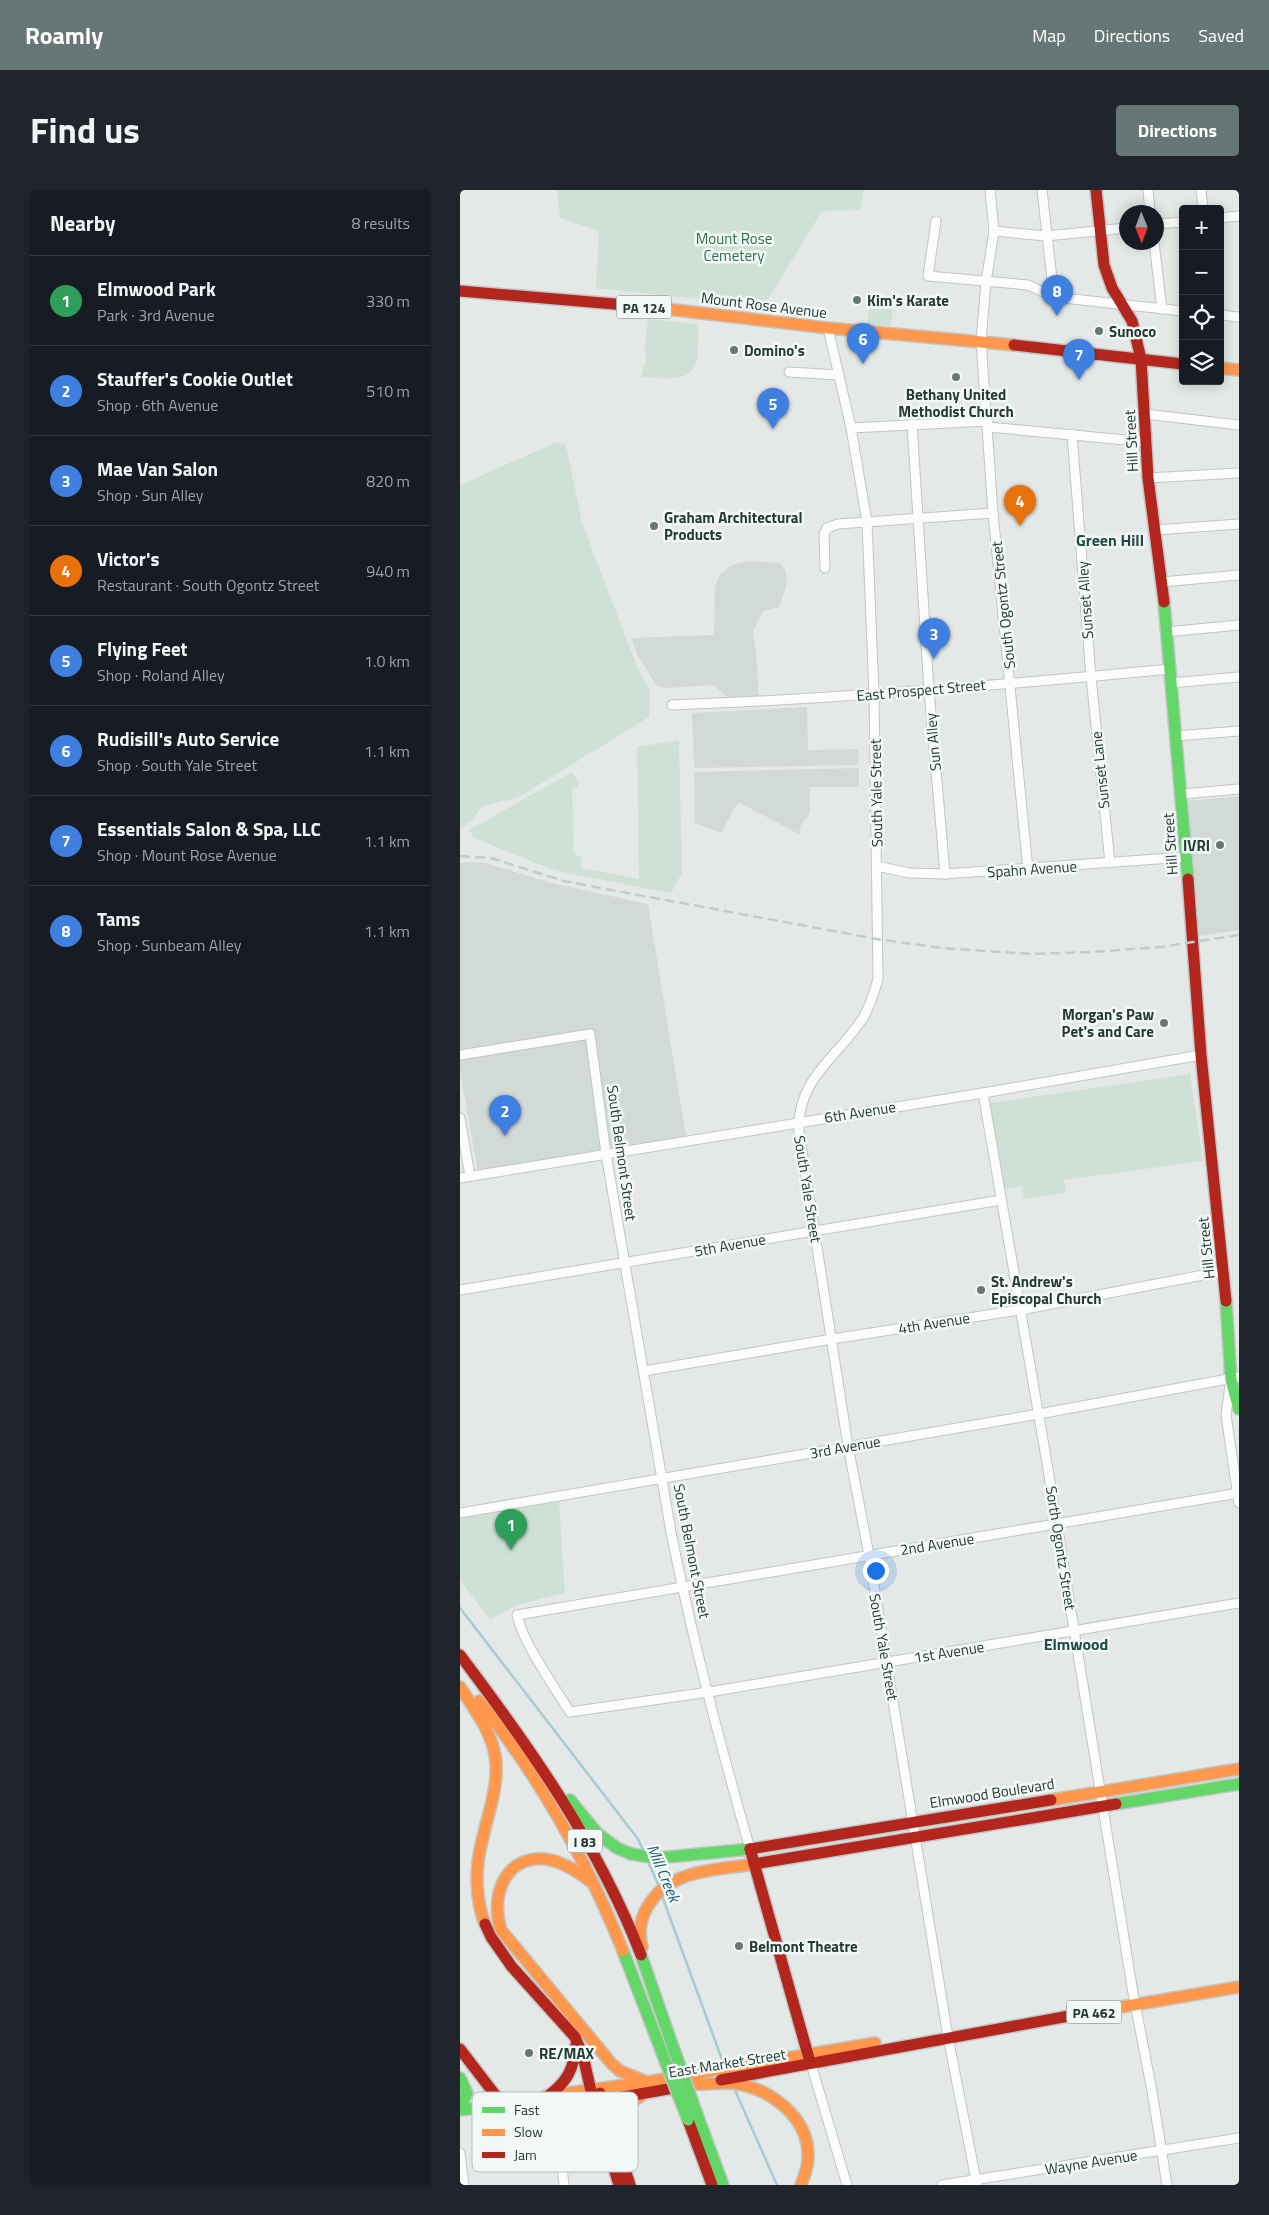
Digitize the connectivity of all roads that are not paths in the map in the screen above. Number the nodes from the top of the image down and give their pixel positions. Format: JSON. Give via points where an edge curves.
{"nodes":[{"id":1,"x":990,"y":190,"type":"edge"},
{"id":2,"x":1042,"y":190,"type":"edge"},
{"id":3,"x":1096,"y":190,"type":"edge"},
{"id":4,"x":1148,"y":190,"type":"edge"},
{"id":5,"x":1202,"y":190,"type":"edge"},
{"id":6,"x":1149,"y":205,"type":"edge"},
{"id":7,"x":1203,"y":205,"type":"edge"},
{"id":8,"x":1239,"y":216,"type":"edge"},
{"id":9,"x":1224,"y":218,"type":"edge"},
{"id":10,"x":936,"y":221,"type":"dead end"},
{"id":11,"x":1179,"y":222,"type":"edge"},
{"id":12,"x":1164,"y":223,"type":"edge"},
{"id":13,"x":1119,"y":229,"type":"edge"},
{"id":14,"x":1099,"y":230,"type":"junction"},
{"id":15,"x":994,"y":231,"type":"junction"},
{"id":16,"x":1046,"y":236,"type":"junction"},
{"id":17,"x":1155,"y":250,"type":"edge"},
{"id":18,"x":986,"y":282,"type":"junction"},
{"id":19,"x":460,"y":291,"type":"edge"},
{"id":20,"x":1054,"y":297,"type":"junction"},
{"id":21,"x":1123,"y":303,"type":"junction"},
{"id":22,"x":1162,"y":309,"type":"junction"},
{"id":23,"x":1179,"y":311,"type":"edge"},
{"id":24,"x":1224,"y":315,"type":"edge"},
{"id":25,"x":1239,"y":317,"type":"edge"},
{"id":26,"x":828,"y":328,"type":"junction"},
{"id":27,"x":981,"y":341,"type":"junction"},
{"id":28,"x":1141,"y":359,"type":"junction"},
{"id":29,"x":1179,"y":364,"type":"edge"},
{"id":30,"x":1224,"y":368,"type":"edge"},
{"id":31,"x":1239,"y":370,"type":"edge"},
{"id":32,"x":789,"y":372,"type":"dead end"},
{"id":33,"x":839,"y":375,"type":"junction"},
{"id":34,"x":1144,"y":414,"type":"junction"},
{"id":35,"x":912,"y":424,"type":"junction"},
{"id":36,"x":988,"y":424,"type":"junction"},
{"id":37,"x":1239,"y":425,"type":"edge"},
{"id":38,"x":851,"y":428,"type":"junction"},
{"id":39,"x":1072,"y":434,"type":"junction"},
{"id":40,"x":1147,"y":442,"type":"junction"},
{"id":41,"x":1239,"y":473,"type":"edge"},
{"id":42,"x":1148,"y":478,"type":"junction"},
{"id":43,"x":994,"y":513,"type":"junction"},
{"id":44,"x":917,"y":519,"type":"junction"},
{"id":45,"x":867,"y":522,"type":"junction"},
{"id":46,"x":1239,"y":524,"type":"edge"},
{"id":47,"x":1156,"y":530,"type":"junction"},
{"id":48,"x":825,"y":568,"type":"dead end"},
{"id":49,"x":1239,"y":575,"type":"edge"},
{"id":50,"x":1162,"y":582,"type":"junction"},
{"id":51,"x":1239,"y":625,"type":"edge"},
{"id":52,"x":1166,"y":632,"type":"junction"},
{"id":53,"x":1170,"y":669,"type":"junction"},
{"id":54,"x":1091,"y":677,"type":"junction"},
{"id":55,"x":1239,"y":677,"type":"edge"},
{"id":56,"x":1010,"y":682,"type":"junction"},
{"id":57,"x":1170,"y":683,"type":"junction"},
{"id":58,"x":929,"y":690,"type":"junction"},
{"id":59,"x":874,"y":694,"type":"junction"},
{"id":60,"x":672,"y":705,"type":"dead end"},
{"id":61,"x":1239,"y":731,"type":"edge"},
{"id":62,"x":1176,"y":736,"type":"junction"},
{"id":63,"x":1239,"y":789,"type":"edge"},
{"id":64,"x":1182,"y":794,"type":"junction"},
{"id":65,"x":1186,"y":857,"type":"junction"},
{"id":66,"x":1110,"y":863,"type":"junction"},
{"id":67,"x":878,"y":866,"type":"junction"},
{"id":68,"x":1028,"y":870,"type":"junction"},
{"id":69,"x":945,"y":874,"type":"junction"},
{"id":70,"x":460,"y":1054,"type":"edge"},
{"id":71,"x":1201,"y":1055,"type":"junction"},
{"id":72,"x":983,"y":1093,"type":"junction"},
{"id":73,"x":460,"y":1118,"type":"edge"},
{"id":74,"x":798,"y":1122,"type":"junction"},
{"id":75,"x":606,"y":1154,"type":"junction"},
{"id":76,"x":470,"y":1176,"type":"junction"},
{"id":77,"x":460,"y":1178,"type":"edge"},
{"id":78,"x":1001,"y":1200,"type":"junction"},
{"id":79,"x":814,"y":1231,"type":"junction"},
{"id":80,"x":624,"y":1263,"type":"junction"},
{"id":81,"x":1224,"y":1271,"type":"junction"},
{"id":82,"x":460,"y":1290,"type":"edge"},
{"id":83,"x":1020,"y":1310,"type":"junction"},
{"id":84,"x":832,"y":1339,"type":"junction"},
{"id":85,"x":644,"y":1371,"type":"junction"},
{"id":86,"x":1235,"y":1378,"type":"edge"},
{"id":87,"x":1239,"y":1408,"type":"edge"},
{"id":88,"x":1039,"y":1414,"type":"junction"},
{"id":89,"x":848,"y":1446,"type":"junction"},
{"id":90,"x":662,"y":1480,"type":"junction"},
{"id":91,"x":1239,"y":1497,"type":"edge"},
{"id":92,"x":460,"y":1512,"type":"edge"},
{"id":93,"x":1056,"y":1524,"type":"junction"},
{"id":94,"x":869,"y":1554,"type":"junction"},
{"id":95,"x":682,"y":1586,"type":"junction"},
{"id":96,"x":1239,"y":1603,"type":"edge"},
{"id":97,"x":1075,"y":1631,"type":"junction"},
{"id":98,"x":460,"y":1655,"type":"edge"},
{"id":99,"x":885,"y":1663,"type":"junction"},
{"id":100,"x":460,"y":1678,"type":"edge"},
{"id":101,"x":460,"y":1687,"type":"edge"},
{"id":102,"x":709,"y":1692,"type":"junction"},
{"id":103,"x":570,"y":1712,"type":"joint"},
{"id":104,"x":537,"y":1760,"type":"junction"},
{"id":105,"x":1239,"y":1769,"type":"edge"},
{"id":106,"x":1239,"y":1784,"type":"edge"},
{"id":107,"x":1099,"y":1791,"type":"junction"},
{"id":108,"x":1102,"y":1806,"type":"junction"},
{"id":109,"x":913,"y":1822,"type":"junction"},
{"id":110,"x":915,"y":1836,"type":"junction"},
{"id":111,"x":750,"y":1849,"type":"junction"},
{"id":112,"x":754,"y":1864,"type":"junction"},
{"id":113,"x":594,"y":1885,"type":"junction"},
{"id":114,"x":1239,"y":1987,"type":"edge"},
{"id":115,"x":653,"y":1990,"type":"junction"},
{"id":116,"x":1135,"y":2005,"type":"junction"},
{"id":117,"x":948,"y":2036,"type":"junction"},
{"id":118,"x":576,"y":2039,"type":"junction"},
{"id":119,"x":460,"y":2049,"type":"edge"},
{"id":120,"x":810,"y":2059,"type":"junction"},
{"id":121,"x":737,"y":2076,"type":"junction"},
{"id":122,"x":460,"y":2078,"type":"edge"},
{"id":123,"x":696,"y":2084,"type":"junction"},
{"id":124,"x":649,"y":2086,"type":"junction"},
{"id":125,"x":495,"y":2092,"type":"edge"},
{"id":126,"x":558,"y":2092,"type":"edge"},
{"id":127,"x":596,"y":2092,"type":"edge"},
{"id":128,"x":618,"y":2092,"type":"edge"},
{"id":129,"x":638,"y":2094,"type":"edge"},
{"id":130,"x":460,"y":2109,"type":"edge"},
{"id":131,"x":693,"y":2119,"type":"junction"},
{"id":132,"x":1239,"y":2138,"type":"edge"},
{"id":133,"x":1162,"y":2151,"type":"junction"},
{"id":134,"x":460,"y":2153,"type":"edge"},
{"id":135,"x":562,"y":2172,"type":"edge"},
{"id":136,"x":616,"y":2172,"type":"edge"},
{"id":137,"x":626,"y":2172,"type":"edge"},
{"id":138,"x":723,"y":2181,"type":"edge"},
{"id":139,"x":977,"y":2182,"type":"edge"},
{"id":140,"x":464,"y":2185,"type":"edge"},
{"id":141,"x":564,"y":2185,"type":"edge"},
{"id":142,"x":619,"y":2185,"type":"edge"},
{"id":143,"x":630,"y":2185,"type":"edge"},
{"id":144,"x":712,"y":2185,"type":"edge"},
{"id":145,"x":801,"y":2185,"type":"edge"},
{"id":146,"x":847,"y":2185,"type":"edge"},
{"id":147,"x":942,"y":2185,"type":"edge"},
{"id":148,"x":1167,"y":2185,"type":"edge"}],
"edges":[{"from":1,"to":15,"type":"street","name":"South Ogontz Street"},
{"from":2,"to":16,"type":"street"},
{"from":3,"to":14,"type":"main road","name":"Hill Street"},
{"from":4,"to":6,"type":"street"},
{"from":5,"to":7,"type":"street"},
{"from":8,"to":9,"type":"street"},
{"from":10,"to":18,"type":"street","via":[[928,276]]},
{"from":11,"to":12,"type":"street"},
{"from":13,"to":14,"type":"street"},
{"from":14,"to":16,"type":"street"},
{"from":14,"to":21,"type":"main road","name":"Hill Street","via":[[1104,265],[1112,288]]},
{"from":15,"to":16,"type":"street"},
{"from":15,"to":18,"type":"street","name":"South Ogontz Street"},
{"from":16,"to":20,"type":"street"},
{"from":17,"to":22,"type":"street"},
{"from":18,"to":20,"type":"street","via":[[1028,285]]},
{"from":18,"to":27,"type":"street","name":"South Ogontz Street"},
{"from":19,"to":26,"type":"main road","name":"Mount Rose Avenue","number":"PA 124","via":[[698,312]]},
{"from":20,"to":21,"type":"street"},
{"from":21,"to":22,"type":"street"},
{"from":21,"to":28,"type":"main road","name":"Hill Street","via":[[1132,321]]},
{"from":22,"to":23,"type":"street"},
{"from":24,"to":25,"type":"street"},
{"from":26,"to":27,"type":"main road","name":"Mount Rose Avenue","number":"PA 124"},
{"from":26,"to":33,"type":"street","name":"South Yale Street"},
{"from":27,"to":28,"type":"main road","name":"Mount Rose Avenue","number":"PA 124"},
{"from":27,"to":36,"type":"street","name":"South Ogontz Street"},
{"from":28,"to":29,"type":"main road","name":"Mount Rose Avenue","number":"PA 124"},
{"from":28,"to":34,"type":"main road","name":"Hill Street"},
{"from":30,"to":31,"type":"main road"},
{"from":32,"to":33,"type":"street"},
{"from":33,"to":38,"type":"street","name":"South Yale Street"},
{"from":34,"to":37,"type":"street"},
{"from":34,"to":40,"type":"main road","name":"Hill Street"},
{"from":35,"to":36,"type":"street"},
{"from":35,"to":38,"type":"street"},
{"from":35,"to":44,"type":"street","name":"Sun Alley"},
{"from":36,"to":39,"type":"street"},
{"from":36,"to":43,"type":"street","name":"South Ogontz Street"},
{"from":38,"to":45,"type":"street","name":"South Yale Street"},
{"from":39,"to":40,"type":"street"},
{"from":39,"to":54,"type":"street","name":"Sunset Alley"},
{"from":40,"to":42,"type":"main road","name":"Hill Street"},
{"from":41,"to":42,"type":"street"},
{"from":42,"to":47,"type":"main road","name":"Hill Street"},
{"from":43,"to":44,"type":"street"},
{"from":43,"to":56,"type":"street","name":"South Ogontz Street"},
{"from":44,"to":45,"type":"street"},
{"from":44,"to":58,"type":"street","name":"Sun Alley"},
{"from":45,"to":48,"type":"street","via":[[827,528],[824,534]]},
{"from":45,"to":59,"type":"street","name":"South Yale Street"},
{"from":46,"to":47,"type":"street"},
{"from":47,"to":50,"type":"main road","name":"Hill Street"},
{"from":49,"to":50,"type":"street"},
{"from":50,"to":52,"type":"main road","name":"Hill Street"},
{"from":51,"to":52,"type":"street"},
{"from":52,"to":53,"type":"main road","name":"Hill Street"},
{"from":53,"to":54,"type":"street","name":"East Prospect Street"},
{"from":53,"to":57,"type":"main road","name":"Hill Street"},
{"from":54,"to":56,"type":"street","name":"East Prospect Street"},
{"from":54,"to":66,"type":"street","name":"Sunset Lane"},
{"from":55,"to":57,"type":"street"},
{"from":56,"to":58,"type":"street","name":"East Prospect Street"},
{"from":56,"to":68,"type":"street","name":"South Ogontz Street"},
{"from":57,"to":62,"type":"main road","name":"Hill Street"},
{"from":58,"to":59,"type":"street","name":"East Prospect Street"},
{"from":58,"to":69,"type":"street","name":"Sun Alley"},
{"from":59,"to":60,"type":"street","name":"East Prospect Street"},
{"from":59,"to":67,"type":"street","name":"South Yale Street"},
{"from":61,"to":62,"type":"street"},
{"from":62,"to":64,"type":"main road","name":"Hill Street"},
{"from":63,"to":64,"type":"street"},
{"from":64,"to":65,"type":"main road","name":"Hill Street"},
{"from":65,"to":66,"type":"street","name":"Spahn Avenue"},
{"from":65,"to":71,"type":"main road","name":"Hill Street"},
{"from":66,"to":68,"type":"street","name":"Spahn Avenue"},
{"from":67,"to":69,"type":"street","name":"Spahn Avenue","via":[[909,873]]},
{"from":67,"to":74,"type":"street","name":"South Yale Street","via":[[878,979],[872,1000],[862,1019],[815,1076],[806,1091]]},
{"from":68,"to":69,"type":"street","name":"Spahn Avenue"},
{"from":70,"to":75,"type":"street","name":"South Belmont Street","via":[[590,1034]]},
{"from":71,"to":72,"type":"street","name":"6th Avenue"},
{"from":71,"to":81,"type":"main road","name":"Hill Street"},
{"from":72,"to":74,"type":"street","name":"6th Avenue"},
{"from":72,"to":78,"type":"street","name":"Sorth Ogontz Street"},
{"from":73,"to":76,"type":"street"},
{"from":74,"to":75,"type":"street","name":"6th Avenue"},
{"from":74,"to":79,"type":"street","name":"South Yale Street"},
{"from":75,"to":76,"type":"street","name":"6th Avenue"},
{"from":75,"to":80,"type":"street","name":"South Belmont Street"},
{"from":76,"to":77,"type":"street","name":"6th Avenue"},
{"from":78,"to":79,"type":"street","name":"5th Avenue"},
{"from":78,"to":83,"type":"street","name":"Sorth Ogontz Street"},
{"from":79,"to":80,"type":"street","name":"5th Avenue"},
{"from":79,"to":84,"type":"street","name":"South Yale Street"},
{"from":80,"to":82,"type":"street","name":"5th Avenue"},
{"from":80,"to":85,"type":"street","name":"South Belmont Street"},
{"from":81,"to":83,"type":"street","name":"4th Avenue"},
{"from":81,"to":86,"type":"main road","name":"Hill Street"},
{"from":83,"to":84,"type":"street","name":"4th Avenue"},
{"from":83,"to":88,"type":"street","name":"Sorth Ogontz Street"},
{"from":84,"to":85,"type":"street","name":"4th Avenue"},
{"from":84,"to":89,"type":"street","name":"South Yale Street"},
{"from":85,"to":90,"type":"street","name":"South Belmont Street"},
{"from":86,"to":87,"type":"main road"},
{"from":86,"to":88,"type":"street","name":"3rd Avenue"},
{"from":86,"to":91,"type":"street","name":"Hill Street","via":[[1226,1415]]},
{"from":88,"to":89,"type":"street","name":"3rd Avenue"},
{"from":88,"to":93,"type":"street","name":"Sorth Ogontz Street"},
{"from":89,"to":90,"type":"street","name":"3rd Avenue"},
{"from":89,"to":94,"type":"street","name":"South Yale Street"},
{"from":90,"to":92,"type":"street","name":"3rd Avenue"},
{"from":90,"to":95,"type":"street","name":"South Belmont Street"},
{"from":91,"to":93,"type":"street","name":"2nd Avenue"},
{"from":93,"to":94,"type":"street","name":"2nd Avenue"},
{"from":93,"to":97,"type":"street","name":"Sorth Ogontz Street"},
{"from":94,"to":95,"type":"street","name":"2nd Avenue"},
{"from":94,"to":99,"type":"street","name":"South Yale Street"},
{"from":95,"to":102,"type":"street","name":"South Belmont Street"},
{"from":95,"to":103,"type":"street","name":"2nd Avenue","via":[[517,1615],[518,1624]]},
{"from":96,"to":97,"type":"street","name":"1st Avenue"},
{"from":97,"to":99,"type":"street","name":"1st Avenue"},
{"from":97,"to":107,"type":"street","name":"Sorth Ogontz Street"},
{"from":98,"to":104,"type":"main road","number":"I 83"},
{"from":99,"to":102,"type":"street","name":"1st Avenue"},
{"from":99,"to":109,"type":"street","name":"South Yale Street"},
{"from":100,"to":113,"type":"main road","number":"I 83","via":[[494,1720],[546,1799]]},
{"from":101,"to":118,"type":"main road","via":[[487,1728],[495,1759],[495,1796],[478,1865],[485,1924],[508,1961]]},
{"from":102,"to":103,"type":"street","name":"1st Avenue"},
{"from":102,"to":111,"type":"street","name":"South Belmont Street"},
{"from":104,"to":111,"type":"main road","name":"Elmwood Boulevard","via":[[602,1837],[641,1858],[658,1860]]},
{"from":104,"to":115,"type":"main road","number":"I 83","via":[[608,1880]]},
{"from":105,"to":107,"type":"main road","name":"Elmwood Boulevard"},
{"from":106,"to":108,"type":"main road","name":"Elmwood Boulevard"},
{"from":107,"to":108,"type":"street","name":"Sorth Ogontz Street"},
{"from":107,"to":109,"type":"main road","name":"Elmwood Boulevard"},
{"from":108,"to":110,"type":"main road","name":"Elmwood Boulevard"},
{"from":108,"to":116,"type":"street","name":"Sorth Ogontz Street"},
{"from":109,"to":110,"type":"street","name":"South Yale Street"},
{"from":109,"to":111,"type":"main road","name":"Elmwood Boulevard"},
{"from":110,"to":112,"type":"main road","name":"Elmwood Boulevard"},
{"from":110,"to":117,"type":"street","name":"South Yale Street"},
{"from":111,"to":112,"type":"main road","name":"South Belmont Street"},
{"from":112,"to":115,"type":"main road","name":"Elmwood Boulevard","via":[[675,1880],[665,1885],[645,1909],[639,1937]]},
{"from":112,"to":120,"type":"main road","name":"South Belmont Street"},
{"from":113,"to":124,"type":"main road","via":[[567,1865],[532,1859],[520,1863],[502,1882],[498,1896],[496,1910],[501,1930],[611,2063]]},
{"from":113,"to":131,"type":"main road","number":"I 83","bridge":true,"via":[[661,2050]]},
{"from":114,"to":116,"type":"main road","name":"East Market Street","number":"PA 462"},
{"from":115,"to":131,"type":"main road","number":"I 83","bridge":true},
{"from":116,"to":117,"type":"main road","name":"East Market Street","number":"PA 462"},
{"from":116,"to":133,"type":"street","name":"Sorth Ogontz Street"},
{"from":117,"to":120,"type":"main road","name":"East Market Street","number":"PA 462","via":[[894,2040]]},
{"from":117,"to":139,"type":"street","name":"South Yale Street"},
{"from":118,"to":126,"type":"main road","via":[[570,2078]]},
{"from":118,"to":127,"type":"main road"},
{"from":119,"to":125,"type":"main road"},
{"from":120,"to":121,"type":"main road","name":"East Market Street","number":"PA 462"},
{"from":120,"to":146,"type":"street"},
{"from":121,"to":123,"type":"main road","name":"East Market Street","number":"PA 462"},
{"from":121,"to":123,"type":"main road","via":[[717,2084]]},
{"from":121,"to":124,"type":"main road","name":"East Market Street","number":"PA 462","via":[[708,2070]]},
{"from":121,"to":145,"type":"main road","via":[[774,2098],[793,2114],[805,2136],[808,2152],[808,2166]]},
{"from":122,"to":130,"type":"main road","via":[[468,2092]]},
{"from":123,"to":124,"type":"main road","name":"East Market Street","number":"PA 462"},
{"from":124,"to":128,"type":"main road","name":"East Market Street","number":"PA 462"},
{"from":124,"to":129,"type":"main road"},
{"from":131,"to":138,"type":"main road","number":"I 83"},
{"from":131,"to":144,"type":"main road","number":"I 83"},
{"from":132,"to":133,"type":"street","name":"Wayne Avenue"},
{"from":133,"to":139,"type":"street","name":"Wayne Avenue"},
{"from":133,"to":148,"type":"street","name":"Sorth Ogontz Street"},
{"from":134,"to":140,"type":"street"},
{"from":135,"to":141,"type":"street"},
{"from":136,"to":142,"type":"main road"},
{"from":137,"to":143,"type":"main road"},
{"from":139,"to":147,"type":"street","name":"Wayne Avenue"}]}
